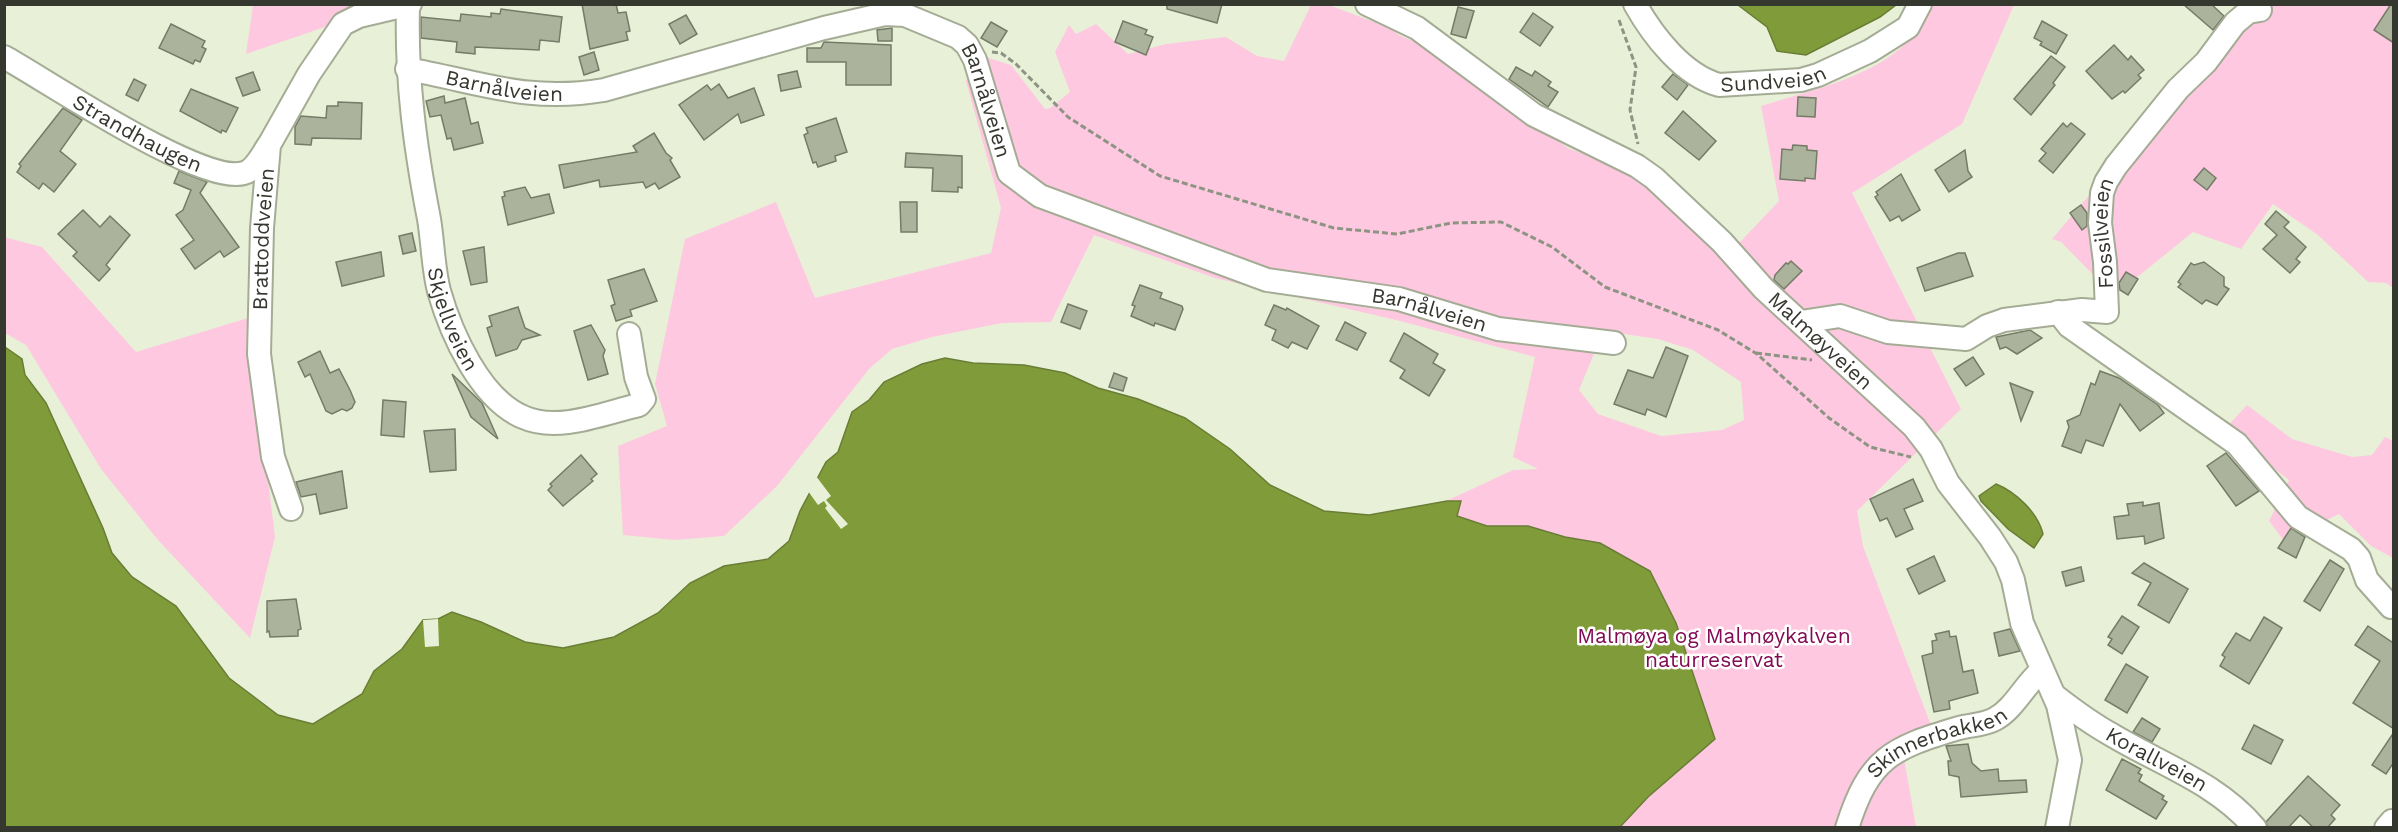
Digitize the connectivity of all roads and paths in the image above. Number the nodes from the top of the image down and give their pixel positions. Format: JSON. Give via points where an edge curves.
{"nodes":[{"id":1,"x":1367,"y":4,"type":"edge"},
{"id":2,"x":1920,"y":4,"type":"edge"},
{"id":3,"x":409,"y":5,"type":"edge"},
{"id":4,"x":375,"y":7,"type":"edge"},
{"id":5,"x":1626,"y":10,"type":"edge"},
{"id":6,"x":2260,"y":10,"type":"dead end"},
{"id":7,"x":971,"y":52,"type":"junction"},
{"id":8,"x":4,"y":57,"type":"edge"},
{"id":9,"x":407,"y":69,"type":"junction"},
{"id":10,"x":269,"y":145,"type":"junction"},
{"id":11,"x":1654,"y":178,"type":"junction"},
{"id":12,"x":2058,"y":312,"type":"junction"},
{"id":13,"x":1801,"y":322,"type":"junction"},
{"id":14,"x":629,"y":334,"type":"dead end"},
{"id":15,"x":1614,"y":343,"type":"dead end"},
{"id":16,"x":1755,"y":352,"type":"junction"},
{"id":17,"x":1846,"y":364,"type":"junction"},
{"id":18,"x":1937,"y":460,"type":"junction"},
{"id":19,"x":291,"y":509,"type":"dead end"},
{"id":20,"x":2391,"y":608,"type":"dead end"},
{"id":21,"x":2042,"y":670,"type":"junction"},
{"id":22,"x":2055,"y":696,"type":"junction"},
{"id":23,"x":1847,"y":828,"type":"edge"},
{"id":24,"x":2057,"y":828,"type":"edge"},
{"id":25,"x":2255,"y":828,"type":"edge"}],
"edges":[{"from":1,"to":11,"type":"street","name":"Malmøyveien","via":[[1417,28],[1534,116]]},
{"from":2,"to":5,"type":"street","name":"Sundveien","via":[[1908,27],[1870,51],[1818,75],[1791,81],[1719,85],[1688,69],[1642,18]]},
{"from":3,"to":4,"type":"street","name":"Brattoddveien"},
{"from":3,"to":9,"type":"street","name":"Skjellveien"},
{"from":4,"to":10,"type":"street","name":"Brattoddveien","via":[[343,24]]},
{"from":5,"to":11,"type":"path","via":[[1636,67],[1629,110],[1631,123]]},
{"from":6,"to":12,"type":"street","name":"Fossilveien","via":[[2248,12],[2235,23],[2106,182],[2100,223],[2107,312]]},
{"from":7,"to":9,"type":"street","name":"Barnålveien","via":[[958,37],[905,15],[885,14],[573,96],[529,95]]},
{"from":7,"to":15,"type":"street","name":"Barnålveien","via":[[1009,173],[1040,195],[1267,280],[1399,299],[1498,329]]},
{"from":7,"to":16,"type":"path","via":[[1001,54],[1068,117],[1160,176],[1334,228],[1397,234],[1451,223],[1501,222],[1552,247],[1605,287],[1718,330]]},
{"from":8,"to":10,"type":"street","name":"Strandhaugen","via":[[143,138],[207,168],[245,173]]},
{"from":9,"to":14,"type":"street","name":"Skjellveien","via":[[439,289],[453,332],[483,383],[514,413],[541,422],[577,419],[639,405],[644,399]]},
{"from":10,"to":19,"type":"street","name":"Brattoddveien","via":[[262,228],[259,354],[273,456]]},
{"from":11,"to":13,"type":"street","name":"Malmøyveien"},
{"from":12,"to":13,"type":"street","name":"Fossilveien","via":[[2004,320],[1966,339],[1888,332],[1840,316]]},
{"from":12,"to":20,"type":"street","via":[[2068,326],[2237,444],[2298,517],[2351,549],[2367,580]]},
{"from":13,"to":17,"type":"street","name":"Malmøyveien"},
{"from":16,"to":17,"type":"path"},
{"from":16,"to":18,"type":"path","via":[[1829,418],[1870,447]]},
{"from":17,"to":18,"type":"street","name":"Malmøyveien","via":[[1914,426]]},
{"from":18,"to":21,"type":"street","name":"Malmøyveien","via":[[1948,483],[2006,562],[2022,623]]},
{"from":21,"to":22,"type":"street","name":"Malmøyveien"},
{"from":21,"to":23,"type":"street","name":"Skinnerbakken","via":[[1995,719],[1937,735],[1892,753],[1877,765],[1860,789]]},
{"from":22,"to":24,"type":"street","name":"Malmøyveien","via":[[2070,760]]},
{"from":22,"to":25,"type":"street","name":"Korallveien","via":[[2114,736],[2228,800]]}]}
